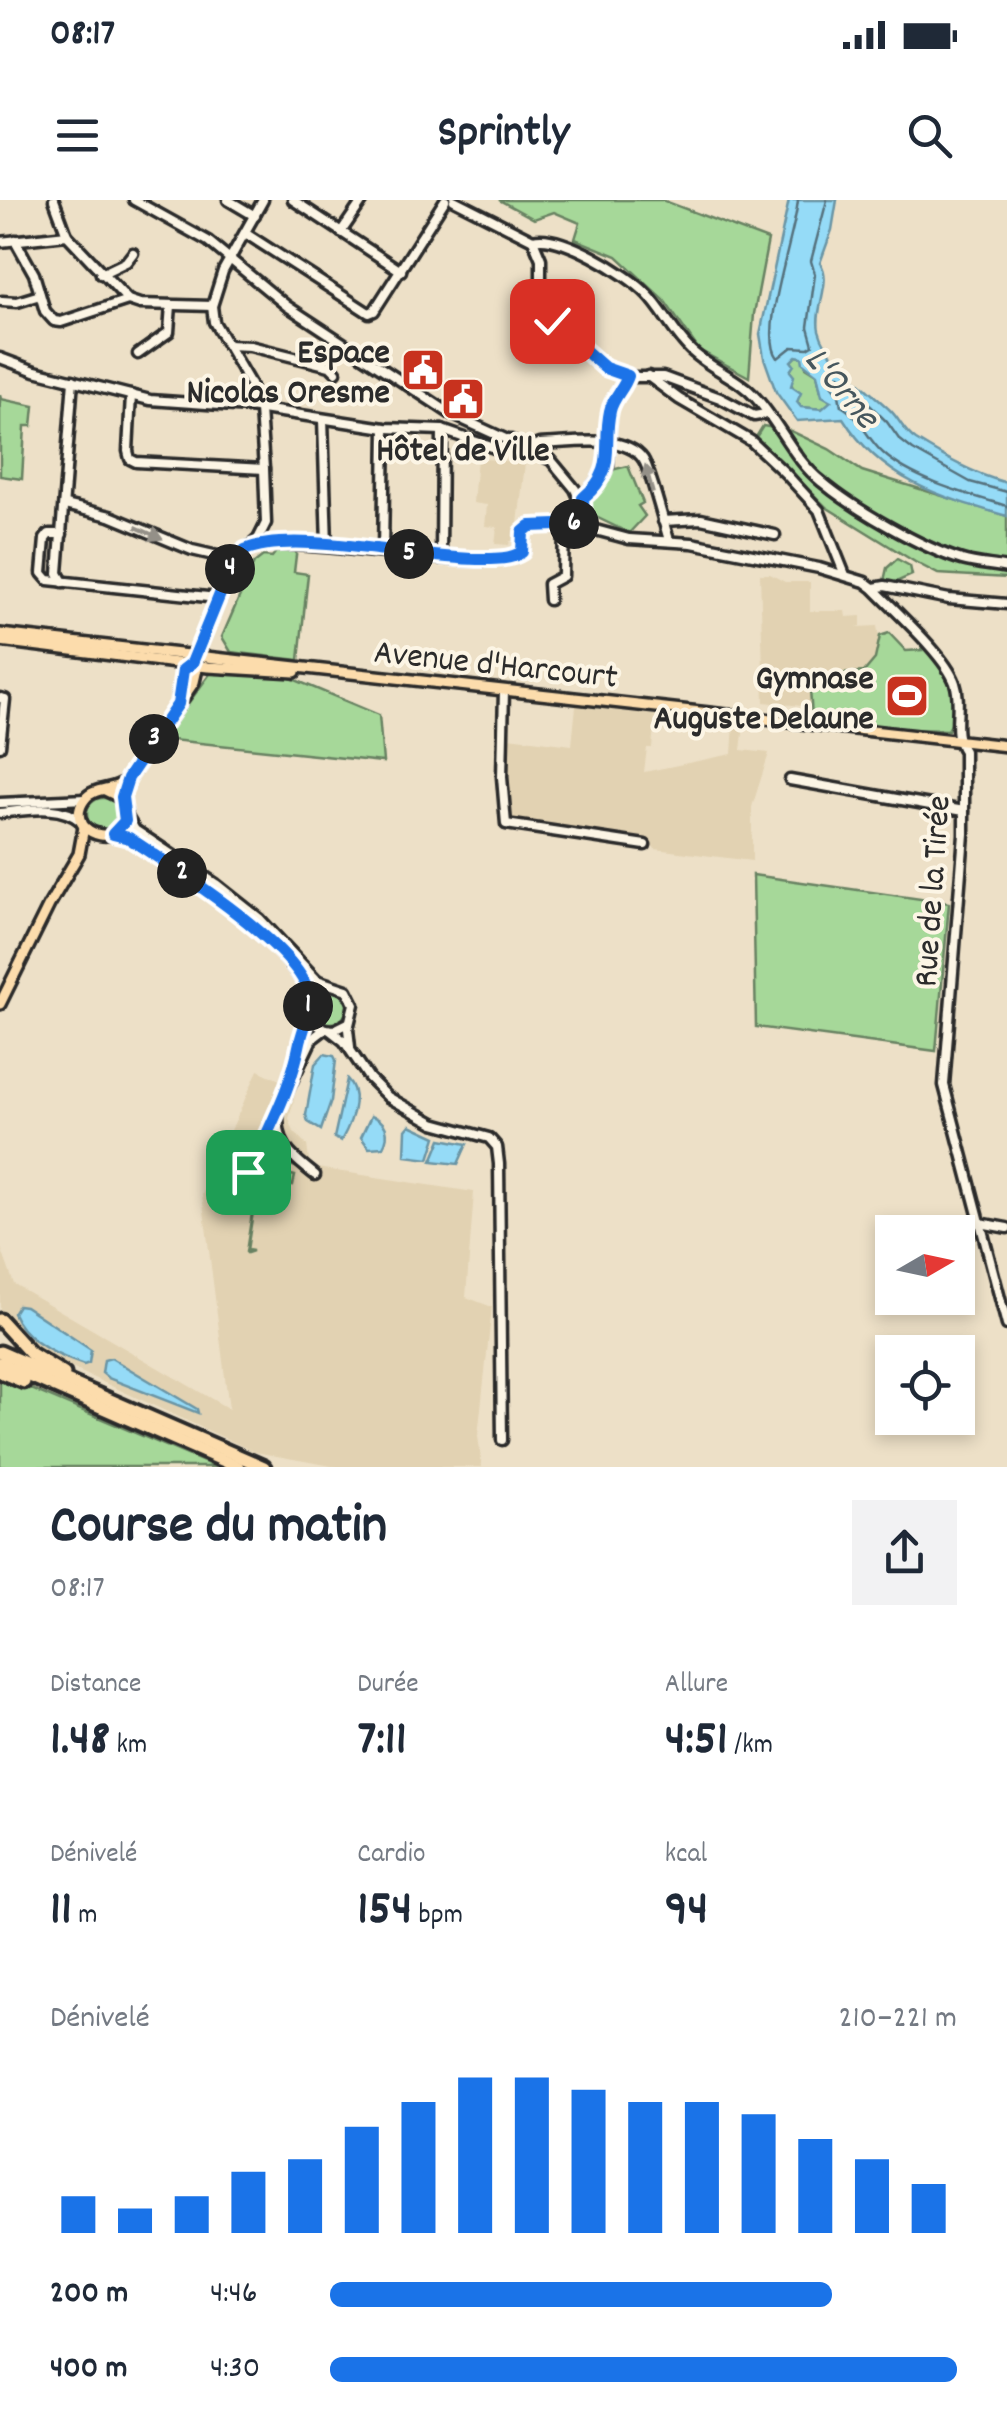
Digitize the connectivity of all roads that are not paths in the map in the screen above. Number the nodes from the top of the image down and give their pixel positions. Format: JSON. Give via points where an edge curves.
{"nodes":[{"id":1,"x":54,"y":200,"type":"edge"},
{"id":2,"x":134,"y":200,"type":"edge"},
{"id":3,"x":228,"y":200,"type":"edge"},
{"id":4,"x":264,"y":200,"type":"edge"},
{"id":5,"x":293,"y":200,"type":"edge"},
{"id":6,"x":363,"y":200,"type":"edge"},
{"id":7,"x":446,"y":200,"type":"edge"},
{"id":8,"x":454,"y":200,"type":"edge"},
{"id":9,"x":255,"y":216,"type":"junction"},
{"id":10,"x":341,"y":232,"type":"junction"},
{"id":11,"x":245,"y":233,"type":"junction"},
{"id":12,"x":67,"y":235,"type":"junction"},
{"id":13,"x":15,"y":240,"type":"junction"},
{"id":14,"x":533,"y":240,"type":"junction"},
{"id":15,"x":0,"y":242,"type":"edge"},
{"id":16,"x":133,"y":253,"type":"dead end"},
{"id":17,"x":230,"y":260,"type":"junction"},
{"id":18,"x":400,"y":271,"type":"junction"},
{"id":19,"x":101,"y":274,"type":"junction"},
{"id":20,"x":40,"y":296,"type":"junction"},
{"id":21,"x":2,"y":300,"type":"edge"},
{"id":22,"x":128,"y":300,"type":"junction"},
{"id":23,"x":172,"y":305,"type":"junction"},
{"id":24,"x":212,"y":306,"type":"junction"},
{"id":25,"x":228,"y":345,"type":"junction"},
{"id":26,"x":138,"y":354,"type":"dead end"},
{"id":27,"x":0,"y":358,"type":"edge"},
{"id":28,"x":336,"y":372,"type":"dead end"},
{"id":29,"x":628,"y":376,"type":"junction"},
{"id":30,"x":648,"y":376,"type":"junction"},
{"id":31,"x":72,"y":380,"type":"junction"},
{"id":32,"x":131,"y":396,"type":"junction"},
{"id":33,"x":260,"y":410,"type":"junction"},
{"id":34,"x":766,"y":414,"type":"junction"},
{"id":35,"x":324,"y":418,"type":"junction"},
{"id":36,"x":385,"y":428,"type":"junction"},
{"id":37,"x":442,"y":430,"type":"junction"},
{"id":38,"x":511,"y":440,"type":"junction"},
{"id":39,"x":609,"y":443,"type":"junction"},
{"id":40,"x":530,"y":448,"type":"junction"},
{"id":41,"x":264,"y":469,"type":"junction"},
{"id":42,"x":582,"y":502,"type":"junction"},
{"id":43,"x":64,"y":505,"type":"junction"},
{"id":44,"x":663,"y":522,"type":"junction"},
{"id":45,"x":564,"y":524,"type":"junction"},
{"id":46,"x":584,"y":524,"type":"junction"},
{"id":47,"x":62,"y":534,"type":"junction"},
{"id":48,"x":775,"y":534,"type":"dead end"},
{"id":49,"x":669,"y":540,"type":"junction"},
{"id":50,"x":327,"y":545,"type":"junction"},
{"id":51,"x":252,"y":547,"type":"junction"},
{"id":52,"x":384,"y":551,"type":"junction"},
{"id":53,"x":441,"y":557,"type":"junction"},
{"id":54,"x":235,"y":560,"type":"junction"},
{"id":55,"x":1007,"y":568,"type":"edge"},
{"id":56,"x":845,"y":575,"type":"junction"},
{"id":57,"x":63,"y":582,"type":"junction"},
{"id":58,"x":874,"y":588,"type":"junction"},
{"id":59,"x":217,"y":598,"type":"junction"},
{"id":60,"x":549,"y":600,"type":"dead end"},
{"id":61,"x":1007,"y":604,"type":"edge"},
{"id":62,"x":0,"y":638,"type":"edge"},
{"id":63,"x":193,"y":660,"type":"junction"},
{"id":64,"x":504,"y":690,"type":"junction"},
{"id":65,"x":0,"y":698,"type":"edge"},
{"id":66,"x":957,"y":741,"type":"junction"},
{"id":67,"x":0,"y":746,"type":"edge"},
{"id":68,"x":1007,"y":746,"type":"edge"},
{"id":69,"x":128,"y":778,"type":"junction"},
{"id":70,"x":790,"y":780,"type":"dead end"},
{"id":71,"x":105,"y":790,"type":"junction"},
{"id":72,"x":85,"y":799,"type":"junction"},
{"id":73,"x":122,"y":801,"type":"junction"},
{"id":74,"x":0,"y":804,"type":"edge"},
{"id":75,"x":964,"y":811,"type":"junction"},
{"id":76,"x":0,"y":813,"type":"edge"},
{"id":77,"x":126,"y":815,"type":"junction"},
{"id":78,"x":83,"y":825,"type":"junction"},
{"id":79,"x":109,"y":836,"type":"junction"},
{"id":80,"x":645,"y":845,"type":"dead end"},
{"id":81,"x":80,"y":854,"type":"junction"},
{"id":82,"x":329,"y":984,"type":"junction"},
{"id":83,"x":310,"y":1000,"type":"junction"},
{"id":84,"x":0,"y":1004,"type":"edge"},
{"id":85,"x":309,"y":1014,"type":"junction"},
{"id":86,"x":350,"y":1021,"type":"junction"},
{"id":87,"x":328,"y":1030,"type":"junction"},
{"id":88,"x":351,"y":1051,"type":"junction"},
{"id":89,"x":295,"y":1074,"type":"junction"},
{"id":90,"x":280,"y":1107,"type":"junction"},
{"id":91,"x":260,"y":1149,"type":"dead end"},
{"id":92,"x":315,"y":1175,"type":"dead end"},
{"id":93,"x":980,"y":1224,"type":"junction"},
{"id":94,"x":1007,"y":1228,"type":"edge"},
{"id":95,"x":0,"y":1320,"type":"edge"},
{"id":96,"x":1007,"y":1325,"type":"edge"},
{"id":97,"x":0,"y":1352,"type":"edge"},
{"id":98,"x":0,"y":1363,"type":"edge"},
{"id":99,"x":0,"y":1372,"type":"edge"},
{"id":100,"x":41,"y":1381,"type":"junction"},
{"id":101,"x":88,"y":1390,"type":"junction"},
{"id":102,"x":502,"y":1440,"type":"dead end"},
{"id":103,"x":238,"y":1467,"type":"edge"},
{"id":104,"x":264,"y":1467,"type":"edge"}],
"edges":[{"from":1,"to":12,"type":"street"},
{"from":2,"to":17,"type":"street"},
{"from":3,"to":9,"type":"street"},
{"from":4,"to":9,"type":"street"},
{"from":5,"to":10,"type":"street"},
{"from":6,"to":10,"type":"street"},
{"from":7,"to":18,"type":"street"},
{"from":8,"to":14,"type":"street"},
{"from":9,"to":11,"type":"street"},
{"from":10,"to":18,"type":"street"},
{"from":11,"to":17,"type":"street"},
{"from":11,"to":18,"type":"street","via":[[366,313]]},
{"from":12,"to":13,"type":"street"},
{"from":12,"to":19,"type":"street"},
{"from":13,"to":15,"type":"street"},
{"from":13,"to":20,"type":"street"},
{"from":14,"to":29,"type":"street","via":[[541,259],[542,301],[552,321],[605,368]]},
{"from":14,"to":34,"type":"street","via":[[543,236],[590,256],[635,284],[693,352],[750,393]]},
{"from":16,"to":19,"type":"street"},
{"from":17,"to":24,"type":"street"},
{"from":17,"to":38,"type":"street","via":[[287,306],[459,419]]},
{"from":19,"to":22,"type":"street"},
{"from":20,"to":21,"type":"street"},
{"from":20,"to":22,"type":"street","via":[[57,322]]},
{"from":22,"to":23,"type":"street"},
{"from":23,"to":24,"type":"street"},
{"from":23,"to":26,"type":"street","via":[[168,332]]},
{"from":24,"to":25,"type":"street"},
{"from":25,"to":28,"type":"street"},
{"from":25,"to":33,"type":"street"},
{"from":27,"to":31,"type":"street"},
{"from":29,"to":30,"type":"street"},
{"from":29,"to":39,"type":"street","via":[[613,400]]},
{"from":30,"to":34,"type":"street","via":[[664,376],[754,416]]},
{"from":30,"to":56,"type":"street","via":[[752,441],[785,473],[818,510]]},
{"from":31,"to":32,"type":"street"},
{"from":31,"to":43,"type":"street"},
{"from":32,"to":33,"type":"street"},
{"from":32,"to":41,"type":"street","via":[[128,452],[136,462]]},
{"from":33,"to":35,"type":"street"},
{"from":33,"to":41,"type":"street"},
{"from":34,"to":55,"type":"street","via":[[820,481],[848,500],[927,546]]},
{"from":35,"to":36,"type":"street"},
{"from":35,"to":50,"type":"street"},
{"from":36,"to":37,"type":"street"},
{"from":36,"to":52,"type":"street"},
{"from":37,"to":38,"type":"street","via":[[500,450]]},
{"from":37,"to":53,"type":"street"},
{"from":38,"to":40,"type":"street"},
{"from":39,"to":40,"type":"street"},
{"from":39,"to":42,"type":"street","via":[[608,466]]},
{"from":44,"to":39,"type":"street","one_way":true,"via":[[642,456]]},
{"from":40,"to":42,"type":"street","via":[[562,469]]},
{"from":41,"to":51,"type":"street","via":[[266,521]]},
{"from":42,"to":46,"type":"street"},
{"from":43,"to":47,"type":"street"},
{"from":43,"to":54,"type":"street","one_way":true},
{"from":44,"to":48,"type":"street","via":[[701,519]]},
{"from":44,"to":49,"type":"street"},
{"from":45,"to":46,"type":"street"},
{"from":45,"to":53,"type":"street","via":[[530,526],[517,556]]},
{"from":45,"to":60,"type":"street","via":[[563,576],[548,584]]},
{"from":46,"to":49,"type":"street","via":[[629,540]]},
{"from":47,"to":57,"type":"street"},
{"from":47,"to":57,"type":"street","via":[[47,536],[42,573]]},
{"from":49,"to":56,"type":"street"},
{"from":50,"to":51,"type":"street"},
{"from":50,"to":52,"type":"street"},
{"from":51,"to":54,"type":"street"},
{"from":52,"to":53,"type":"street"},
{"from":54,"to":59,"type":"street"},
{"from":56,"to":58,"type":"street"},
{"from":57,"to":59,"type":"street"},
{"from":58,"to":61,"type":"street"},
{"from":58,"to":66,"type":"street","name":"Rue de la Tirée","via":[[948,670],[958,698]]},
{"from":59,"to":63,"type":"street"},
{"from":62,"to":63,"type":"main road","name":"Avenue d'Harcourt"},
{"from":62,"to":63,"type":"main road","name":"Avenue d'Harcourt"},
{"from":63,"to":64,"type":"main road","name":"Avenue d'Harcourt"},
{"from":63,"to":69,"type":"main road","via":[[183,670],[178,704]]},
{"from":64,"to":66,"type":"main road","name":"Avenue d'Harcourt"},
{"from":64,"to":80,"type":"street","via":[[506,824]]},
{"from":65,"to":67,"type":"street"},
{"from":66,"to":68,"type":"main road","name":"Avenue d'Harcourt"},
{"from":66,"to":75,"type":"street","name":"Rue de la Tirée","via":[[964,751]]},
{"from":69,"to":71,"type":"main road"},
{"from":69,"to":73,"type":"main road"},
{"from":70,"to":75,"type":"street"},
{"from":71,"to":72,"type":"main road"},
{"from":71,"to":73,"type":"main road"},
{"from":72,"to":74,"type":"street"},
{"from":72,"to":78,"type":"main road"},
{"from":73,"to":77,"type":"main road"},
{"from":75,"to":93,"type":"street","name":"Rue de la Tirée","via":[[944,1085]]},
{"from":76,"to":78,"type":"street","via":[[59,810]]},
{"from":77,"to":79,"type":"main road"},
{"from":77,"to":82,"type":"street","via":[[135,830],[260,919],[314,978]]},
{"from":78,"to":79,"type":"main road"},
{"from":78,"to":81,"type":"main road"},
{"from":79,"to":81,"type":"main road"},
{"from":79,"to":83,"type":"street","via":[[129,838],[240,915],[300,976]]},
{"from":81,"to":84,"type":"main road"},
{"from":82,"to":83,"type":"street"},
{"from":82,"to":86,"type":"street","via":[[351,996]]},
{"from":83,"to":85,"type":"street"},
{"from":85,"to":87,"type":"street"},
{"from":85,"to":89,"type":"street"},
{"from":86,"to":87,"type":"street"},
{"from":86,"to":88,"type":"street"},
{"from":87,"to":88,"type":"street"},
{"from":87,"to":89,"type":"street","via":[[313,1036]]},
{"from":88,"to":102,"type":"street","via":[[398,1104],[494,1142]]},
{"from":89,"to":90,"type":"street"},
{"from":90,"to":91,"type":"street"},
{"from":90,"to":92,"type":"street","via":[[285,1146]]},
{"from":93,"to":94,"type":"street"},
{"from":93,"to":96,"type":"street","name":"Rue de la Tirée"},
{"from":95,"to":101,"type":"highway","via":[[30,1353]]},
{"from":97,"to":101,"type":"highway"},
{"from":98,"to":100,"type":"highway"},
{"from":99,"to":100,"type":"highway","via":[[29,1384]]},
{"from":100,"to":103,"type":"highway"},
{"from":101,"to":104,"type":"highway"}]}
